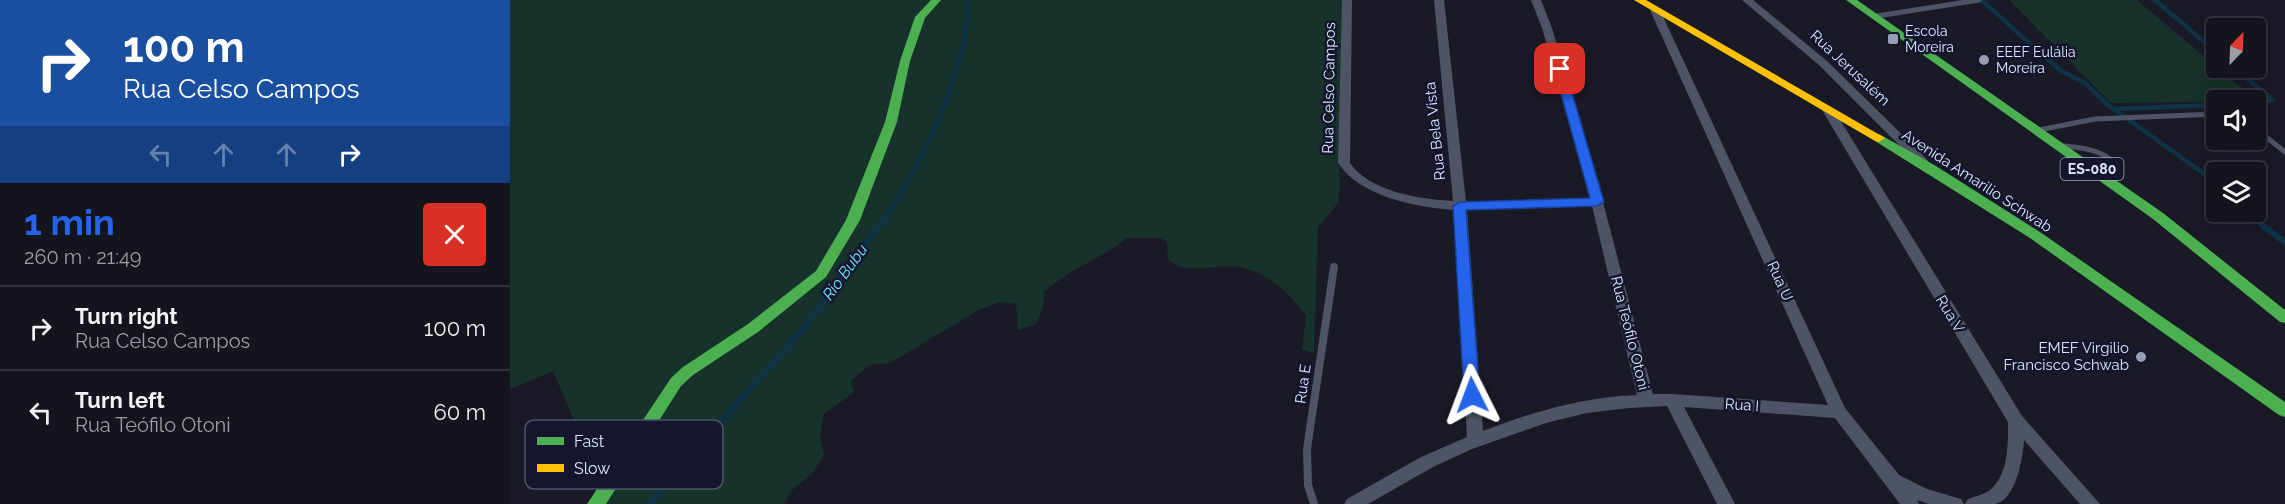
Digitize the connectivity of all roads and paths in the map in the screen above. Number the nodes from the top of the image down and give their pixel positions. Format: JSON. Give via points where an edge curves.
{"nodes":[{"id":1,"x":936,"y":0,"type":"edge"},
{"id":2,"x":1347,"y":0,"type":"edge"},
{"id":3,"x":1439,"y":0,"type":"edge"},
{"id":4,"x":1536,"y":0,"type":"edge"},
{"id":5,"x":1639,"y":0,"type":"edge"},
{"id":6,"x":1747,"y":0,"type":"edge"},
{"id":7,"x":1851,"y":0,"type":"edge"},
{"id":8,"x":1979,"y":0,"type":"edge"},
{"id":9,"x":1655,"y":10,"type":"junction"},
{"id":10,"x":1874,"y":17,"type":"junction"},
{"id":11,"x":1828,"y":110,"type":"junction"},
{"id":12,"x":2206,"y":114,"type":"edge"},
{"id":13,"x":2036,"y":131,"type":"junction"},
{"id":14,"x":2266,"y":137,"type":"edge"},
{"id":15,"x":2285,"y":153,"type":"edge"},
{"id":16,"x":1926,"y":165,"type":"junction"},
{"id":17,"x":1597,"y":202,"type":"junction"},
{"id":18,"x":1460,"y":206,"type":"junction"},
{"id":19,"x":1334,"y":267,"type":"dead end"},
{"id":20,"x":2282,"y":310,"type":"edge"},
{"id":21,"x":1646,"y":399,"type":"junction"},
{"id":22,"x":1672,"y":400,"type":"junction"},
{"id":23,"x":2285,"y":411,"type":"edge"},
{"id":24,"x":1839,"y":412,"type":"junction"},
{"id":25,"x":651,"y":420,"type":"edge"},
{"id":26,"x":2016,"y":421,"type":"junction"},
{"id":27,"x":1475,"y":438,"type":"junction"},
{"id":28,"x":1893,"y":480,"type":"junction"},
{"id":29,"x":606,"y":489,"type":"edge"},
{"id":30,"x":596,"y":504,"type":"edge"},
{"id":31,"x":1314,"y":504,"type":"edge"},
{"id":32,"x":1353,"y":504,"type":"edge"},
{"id":33,"x":1726,"y":504,"type":"edge"},
{"id":34,"x":1910,"y":504,"type":"edge"},
{"id":35,"x":1955,"y":504,"type":"edge"},
{"id":36,"x":1974,"y":504,"type":"edge"},
{"id":37,"x":2091,"y":504,"type":"edge"}],
"edges":[{"from":1,"to":25,"type":"street","via":[[920,17],[891,122],[854,220],[821,274],[753,328],[687,371]]},
{"from":2,"to":18,"type":"street","name":"Rua Celso Campos","via":[[1347,170],[1368,185],[1436,204]]},
{"from":3,"to":18,"type":"street","name":"Rua Bela Vista"},
{"from":4,"to":17,"type":"street","name":"Rua Teófilo Otoni","via":[[1565,85]]},
{"from":5,"to":9,"type":"street","name":"Avenida Amarilio Schwab"},
{"from":6,"to":16,"type":"street","name":"Rua Jerusalém","via":[[1816,57]]},
{"from":7,"to":10,"type":"street","number":"ES-080"},
{"from":8,"to":10,"type":"lane"},
{"from":9,"to":11,"type":"street","name":"Avenida Amarilio Schwab"},
{"from":9,"to":24,"type":"street","name":"Rua U"},
{"from":10,"to":13,"type":"street","number":"ES-080"},
{"from":11,"to":16,"type":"street","name":"Avenida Amarilio Schwab"},
{"from":11,"to":26,"type":"street","name":"Rua V"},
{"from":12,"to":13,"type":"lane","via":[[2096,119]]},
{"from":13,"to":20,"type":"street","number":"ES-080"},
{"from":14,"to":15,"type":"lane"},
{"from":16,"to":23,"type":"street","name":"Avenida Amarilio Schwab","via":[[2164,323]]},
{"from":17,"to":18,"type":"street","name":"Rua Celso Campos"},
{"from":17,"to":21,"type":"street","name":"Rua Teófilo Otoni"},
{"from":18,"to":27,"type":"street","name":"Rua Bela Vista"},
{"from":19,"to":31,"type":"lane","name":"Rua E","via":[[1307,449],[1308,484]]},
{"from":21,"to":22,"type":"street","name":"Rua I"},
{"from":21,"to":27,"type":"street","name":"Rua Teófilo Otoni","via":[[1582,408]]},
{"from":22,"to":24,"type":"street","name":"Rua I"},
{"from":22,"to":33,"type":"street"},
{"from":24,"to":28,"type":"street","name":"Rua U"},
{"from":26,"to":36,"type":"street","via":[[2015,456],[2004,486],[1995,496]]},
{"from":26,"to":37,"type":"street","name":"Rua V"},
{"from":27,"to":32,"type":"street","name":"Rua Teófilo Otoni"},
{"from":28,"to":34,"type":"street"},
{"from":28,"to":35,"type":"street","name":"Rua U","via":[[1923,495]]},
{"from":29,"to":30,"type":"street"}]}
